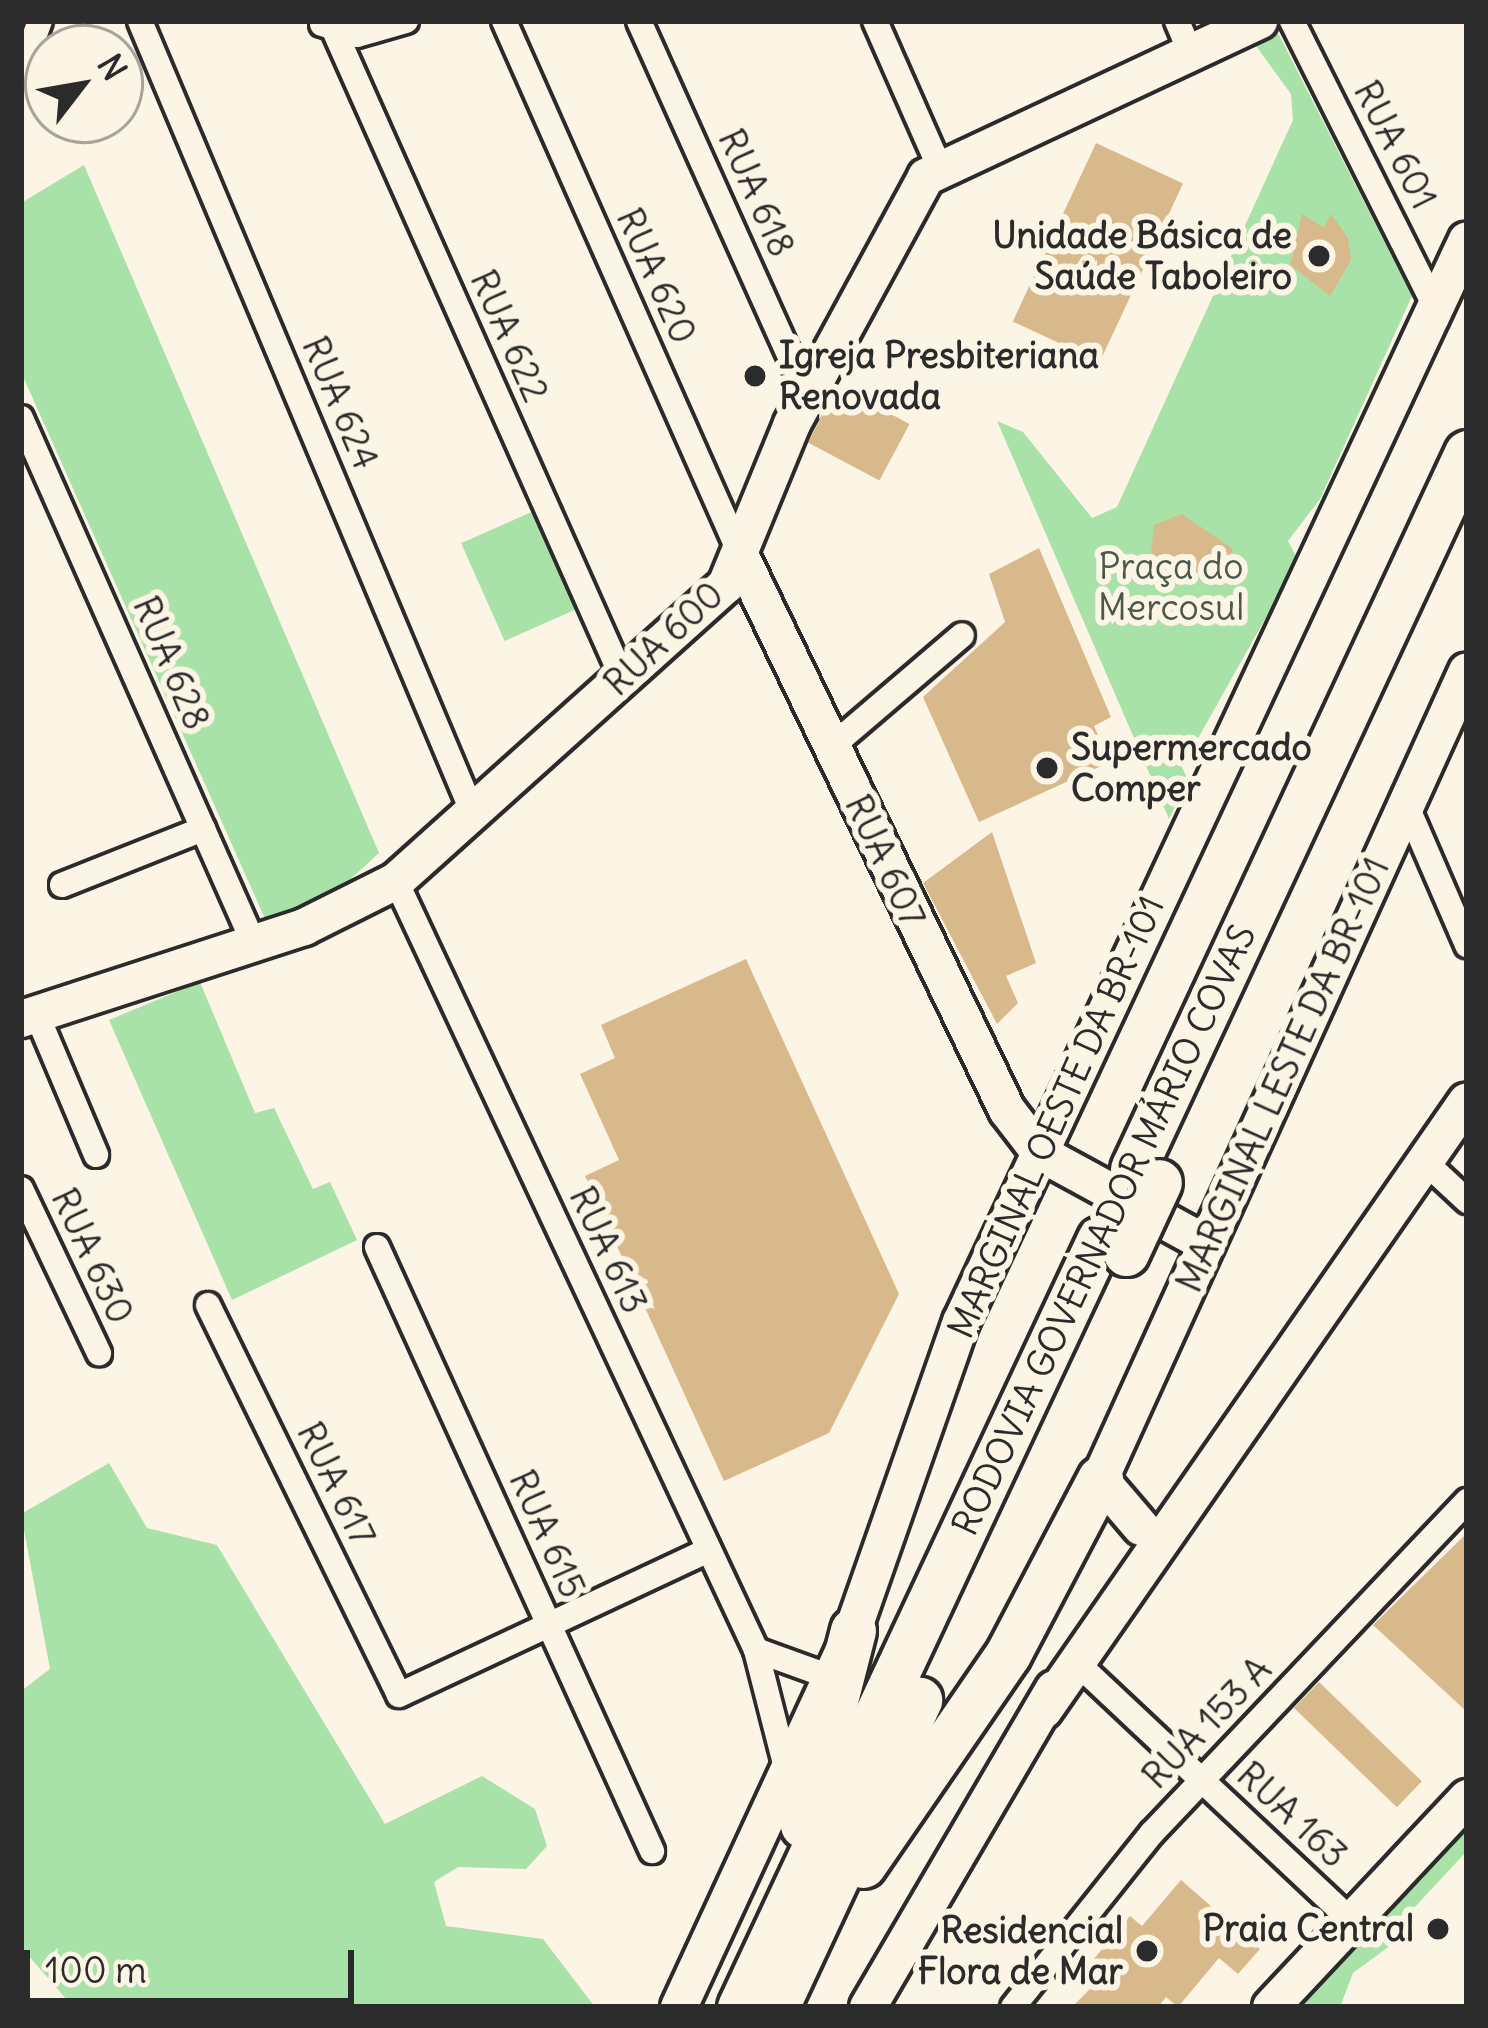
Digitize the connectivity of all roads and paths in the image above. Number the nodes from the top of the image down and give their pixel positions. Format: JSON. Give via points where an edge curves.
{"nodes":[{"id":1,"x":40,"y":21,"type":"edge"},
{"id":2,"x":140,"y":21,"type":"edge"},
{"id":3,"x":406,"y":21,"type":"edge"},
{"id":4,"x":504,"y":21,"type":"edge"},
{"id":5,"x":639,"y":21,"type":"edge"},
{"id":6,"x":875,"y":21,"type":"edge"},
{"id":7,"x":1259,"y":21,"type":"edge"},
{"id":8,"x":1292,"y":21,"type":"edge"},
{"id":9,"x":326,"y":24,"type":"edge"},
{"id":10,"x":1183,"y":37,"type":"edge"},
{"id":11,"x":21,"y":72,"type":"edge"},
{"id":12,"x":939,"y":166,"type":"junction"},
{"id":13,"x":1467,"y":240,"type":"edge"},
{"id":14,"x":1433,"y":302,"type":"junction"},
{"id":15,"x":807,"y":395,"type":"junction"},
{"id":16,"x":21,"y":418,"type":"edge"},
{"id":17,"x":1467,"y":452,"type":"edge"},
{"id":18,"x":1467,"y":525,"type":"edge"},
{"id":19,"x":743,"y":561,"type":"junction"},
{"id":20,"x":962,"y":635,"type":"dead end"},
{"id":21,"x":1467,"y":671,"type":"edge"},
{"id":22,"x":623,"y":680,"type":"junction"},
{"id":23,"x":831,"y":747,"type":"junction"},
{"id":24,"x":1406,"y":804,"type":"junction"},
{"id":25,"x":472,"y":812,"type":"junction"},
{"id":26,"x":203,"y":829,"type":"junction"},
{"id":27,"x":396,"y":881,"type":"junction"},
{"id":28,"x":62,"y":885,"type":"dead end"},
{"id":29,"x":254,"y":944,"type":"junction"},
{"id":30,"x":1467,"y":945,"type":"edge"},
{"id":31,"x":29,"y":1017,"type":"edge"},
{"id":32,"x":1467,"y":1101,"type":"edge"},
{"id":33,"x":1040,"y":1153,"type":"junction"},
{"id":34,"x":96,"y":1155,"type":"dead end"},
{"id":35,"x":1424,"y":1161,"type":"junction"},
{"id":36,"x":1146,"y":1176,"type":"junction"},
{"id":37,"x":21,"y":1189,"type":"edge"},
{"id":38,"x":1467,"y":1202,"type":"edge"},
{"id":39,"x":1207,"y":1244,"type":"junction"},
{"id":40,"x":377,"y":1246,"type":"dead end"},
{"id":41,"x":208,"y":1305,"type":"dead end"},
{"id":42,"x":99,"y":1353,"type":"dead end"},
{"id":43,"x":1100,"y":1479,"type":"junction"},
{"id":44,"x":1184,"y":1497,"type":"junction"},
{"id":45,"x":1467,"y":1501,"type":"edge"},
{"id":46,"x":1141,"y":1528,"type":"junction"},
{"id":47,"x":709,"y":1550,"type":"junction"},
{"id":48,"x":1138,"y":1577,"type":"junction"},
{"id":49,"x":549,"y":1624,"type":"junction"},
{"id":50,"x":853,"y":1630,"type":"junction"},
{"id":51,"x":756,"y":1650,"type":"junction"},
{"id":52,"x":1078,"y":1664,"type":"junction"},
{"id":53,"x":828,"y":1676,"type":"junction"},
{"id":54,"x":1044,"y":1709,"type":"junction"},
{"id":55,"x":785,"y":1764,"type":"junction"},
{"id":56,"x":1203,"y":1781,"type":"junction"},
{"id":57,"x":1467,"y":1798,"type":"edge"},
{"id":58,"x":652,"y":1851,"type":"dead end"},
{"id":59,"x":1351,"y":1920,"type":"junction"},
{"id":60,"x":793,"y":1933,"type":"junction"},
{"id":61,"x":679,"y":2007,"type":"edge"},
{"id":62,"x":740,"y":2007,"type":"edge"},
{"id":63,"x":776,"y":2007,"type":"edge"},
{"id":64,"x":868,"y":2007,"type":"edge"},
{"id":65,"x":1012,"y":2007,"type":"edge"},
{"id":66,"x":1270,"y":2007,"type":"edge"}],
"edges":[{"from":1,"to":11,"type":"street"},
{"from":2,"to":25,"type":"street","name":"RUA 624"},
{"from":3,"to":9,"type":"street"},
{"from":4,"to":19,"type":"street","name":"RUA 620"},
{"from":5,"to":15,"type":"street","name":"RUA 618"},
{"from":6,"to":12,"type":"street"},
{"from":7,"to":10,"type":"main road"},
{"from":8,"to":14,"type":"street","name":"RUA 601"},
{"from":9,"to":22,"type":"street","name":"RUA 622"},
{"from":10,"to":12,"type":"main road"},
{"from":12,"to":15,"type":"main road","name":"RUA 600"},
{"from":13,"to":14,"type":"main road","name":"MARGINAL OESTE DA BR-101"},
{"from":14,"to":33,"type":"main road","name":"MARGINAL OESTE DA BR-101"},
{"from":15,"to":19,"type":"main road","name":"RUA 600"},
{"from":16,"to":26,"type":"street","name":"RUA 628"},
{"from":17,"to":36,"type":"highway","name":"RODOVIA GOVERNADOR MÁRIO COVAS"},
{"from":18,"to":36,"type":"highway","name":"RODOVIA GOVERNADOR MÁRIO COVAS"},
{"from":19,"to":22,"type":"main road","name":"RUA 600"},
{"from":19,"to":23,"type":"main road","name":"RUA 607"},
{"from":20,"to":23,"type":"street"},
{"from":21,"to":24,"type":"main road","name":"MARGINAL LESTE DA BR-101"},
{"from":22,"to":25,"type":"main road","name":"RUA 600"},
{"from":23,"to":33,"type":"main road","name":"RUA 607","via":[[992,1086]]},
{"from":24,"to":30,"type":"street"},
{"from":24,"to":39,"type":"main road","name":"MARGINAL LESTE DA BR-101"},
{"from":25,"to":27,"type":"main road","name":"RUA 600"},
{"from":26,"to":28,"type":"street"},
{"from":26,"to":29,"type":"street","name":"RUA 628"},
{"from":27,"to":29,"type":"main road","name":"RUA 600"},
{"from":27,"to":47,"type":"street","name":"RUA 613"},
{"from":29,"to":31,"type":"main road","name":"RUA 600"},
{"from":31,"to":34,"type":"street"},
{"from":32,"to":35,"type":"main road"},
{"from":33,"to":39,"type":"main road"},
{"from":33,"to":50,"type":"main road","name":"MARGINAL OESTE DA BR-101","via":[[961,1322]]},
{"from":35,"to":38,"type":"street"},
{"from":35,"to":44,"type":"main road"},
{"from":36,"to":60,"type":"highway","name":"RODOVIA GOVERNADOR MÁRIO COVAS","bridge":true},
{"from":37,"to":42,"type":"street","name":"RUA 630"},
{"from":39,"to":43,"type":"main road","name":"MARGINAL LESTE DA BR-101"},
{"from":40,"to":49,"type":"street","name":"RUA 615"},
{"from":41,"to":49,"type":"street","name":"RUA 617","via":[[399,1695]]},
{"from":43,"to":46,"type":"main road"},
{"from":43,"to":60,"type":"highway","via":[[983,1694]]},
{"from":44,"to":46,"type":"main road"},
{"from":44,"to":48,"type":"main road"},
{"from":45,"to":56,"type":"street","name":"RUA 153 A"},
{"from":46,"to":48,"type":"main road"},
{"from":46,"to":54,"type":"main road"},
{"from":47,"to":49,"type":"street"},
{"from":47,"to":51,"type":"street","name":"RUA 613"},
{"from":48,"to":52,"type":"main road"},
{"from":49,"to":58,"type":"street","name":"RUA 615"},
{"from":50,"to":53,"type":"main road","name":"MARGINAL OESTE DA BR-101"},
{"from":50,"to":60,"type":"highway"},
{"from":51,"to":53,"type":"street","via":[[787,1670]]},
{"from":51,"to":55,"type":"street","name":"RUA 613"},
{"from":52,"to":54,"type":"main road"},
{"from":52,"to":56,"type":"street","name":"RUA 163"},
{"from":53,"to":55,"type":"main road","name":"MARGINAL OESTE DA BR-101"},
{"from":54,"to":64,"type":"main road"},
{"from":55,"to":61,"type":"main road","name":"MARGINAL OESTE DA BR-101"},
{"from":56,"to":59,"type":"street","name":"RUA 163"},
{"from":56,"to":65,"type":"street","name":"RUA 153 A"},
{"from":57,"to":59,"type":"main road"},
{"from":59,"to":66,"type":"main road"},
{"from":60,"to":62,"type":"highway","name":"RODOVIA GOVERNADOR MÁRIO COVAS"},
{"from":60,"to":63,"type":"highway","name":"RODOVIA GOVERNADOR MÁRIO COVAS"}]}
